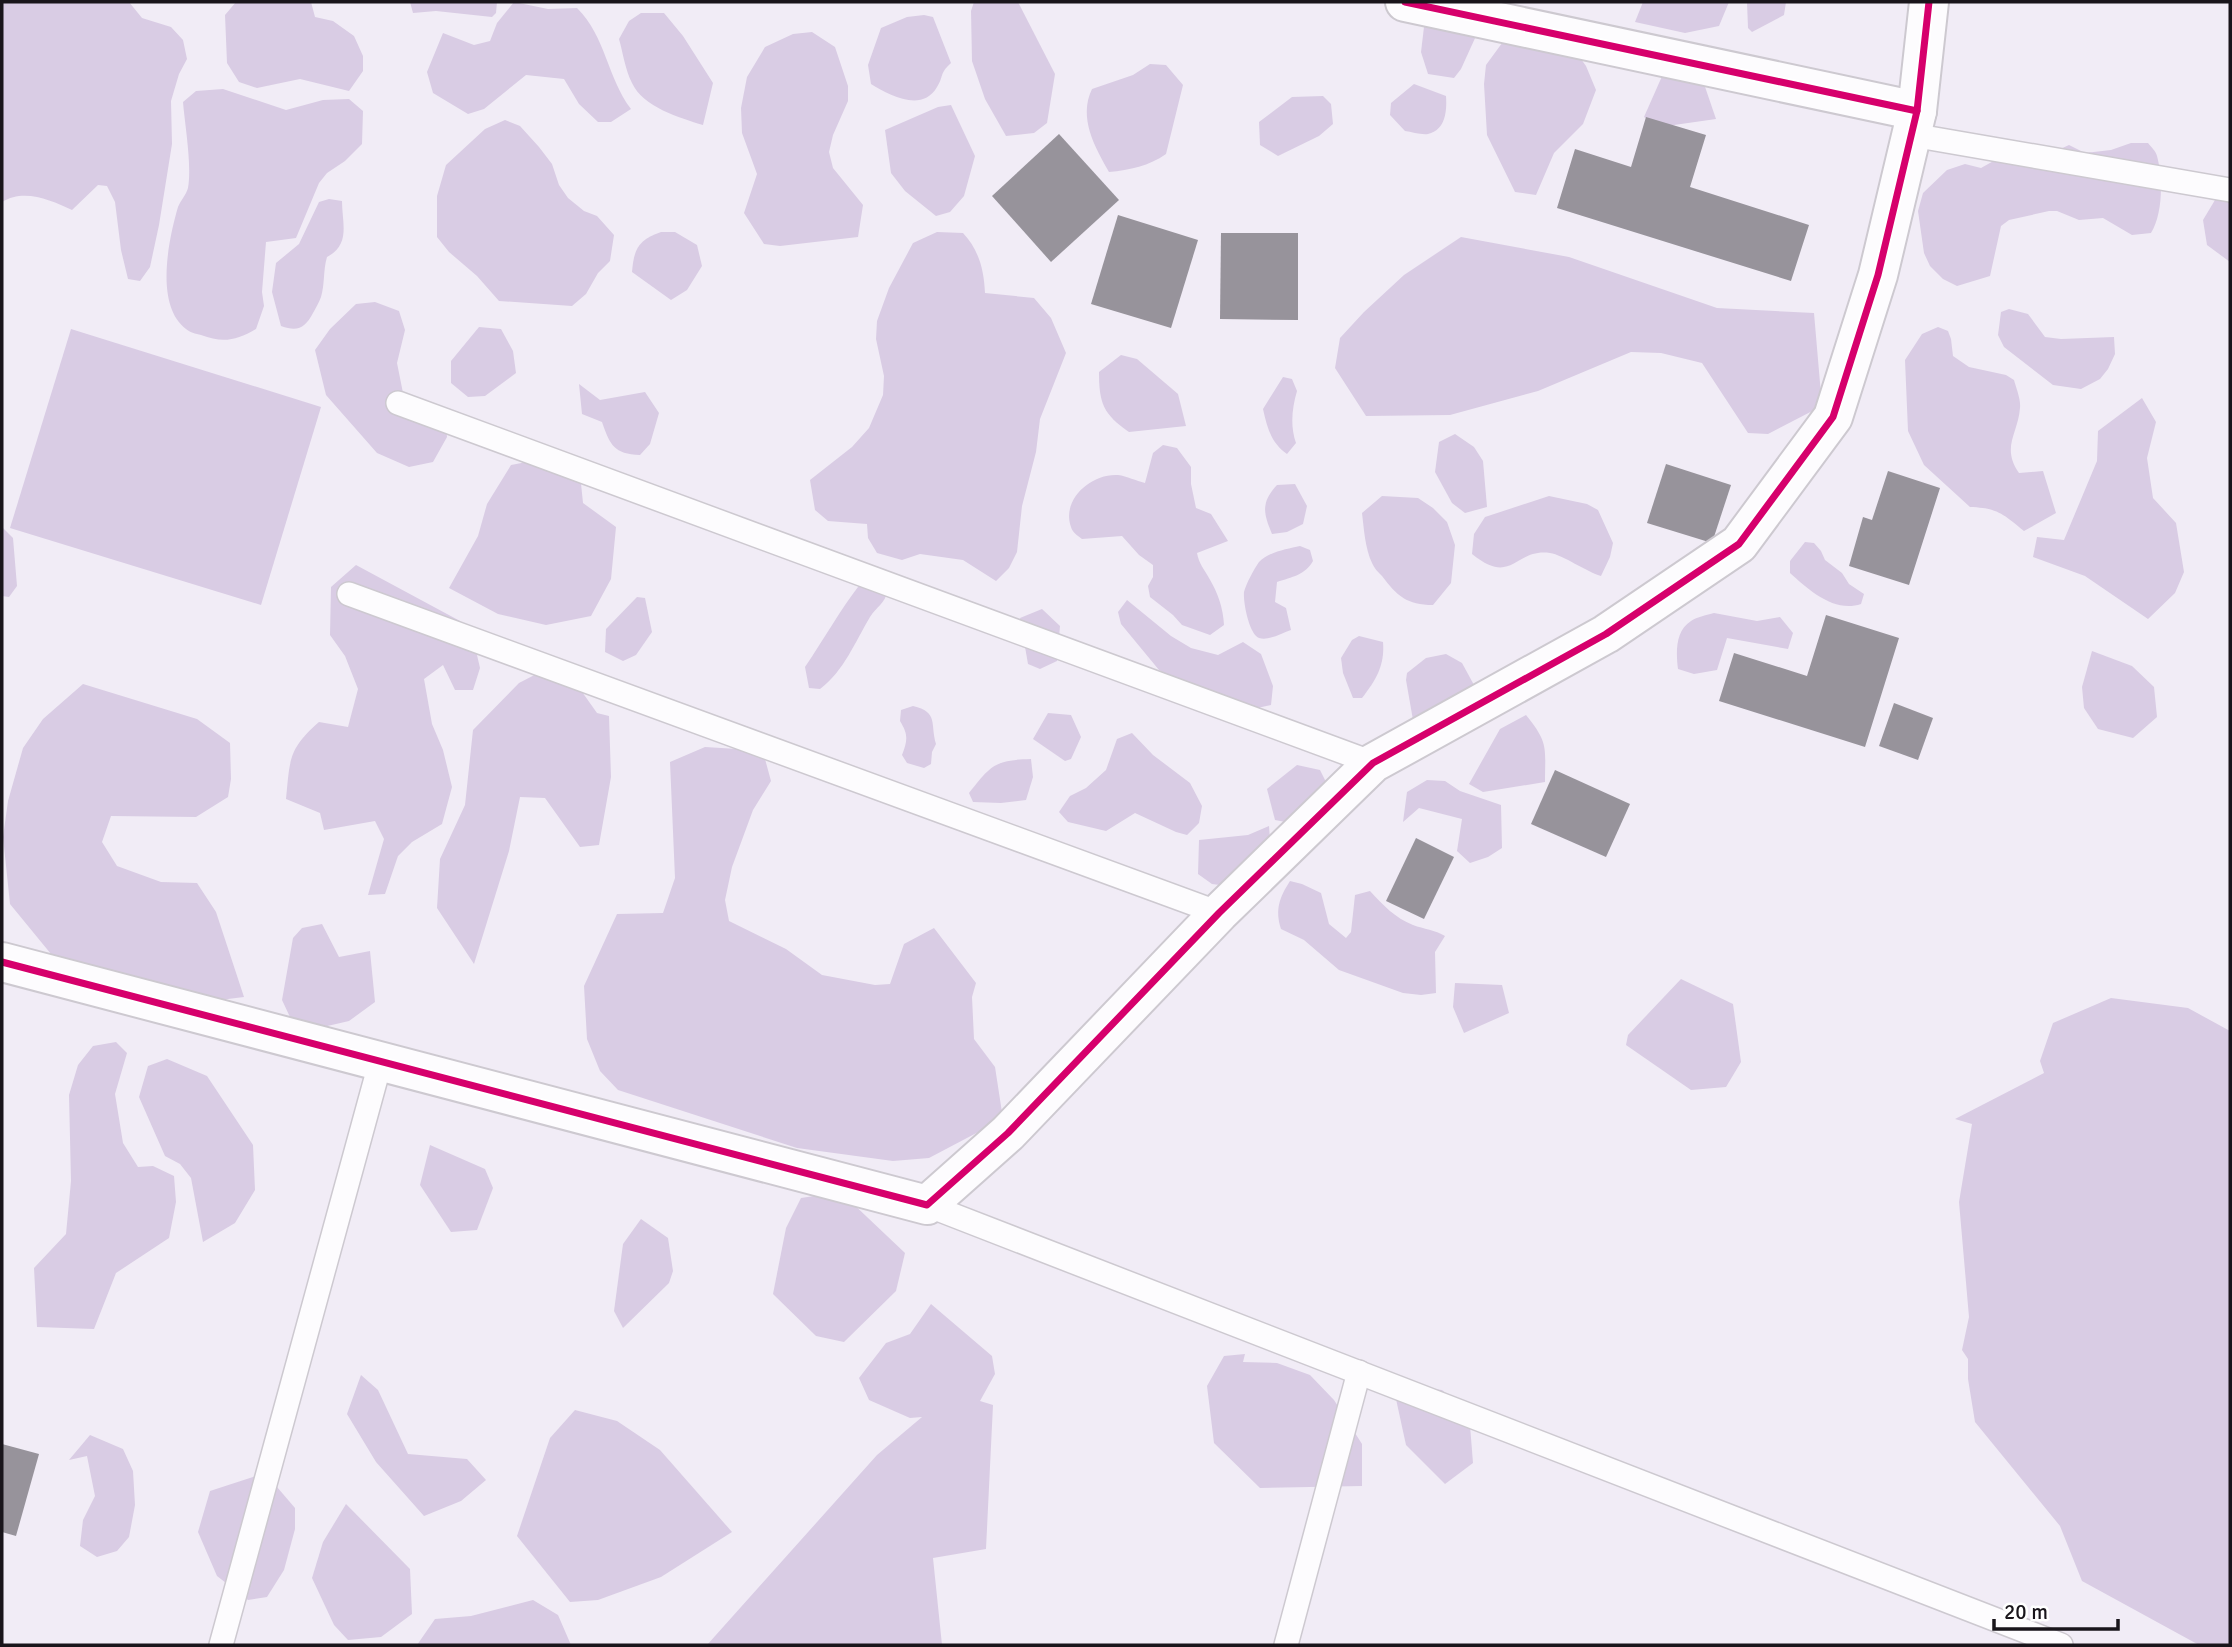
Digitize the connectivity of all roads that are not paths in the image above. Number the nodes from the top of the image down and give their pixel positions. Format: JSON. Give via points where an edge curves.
{"nodes":[{"id":1,"x":1405,"y":2,"type":"edge"},
{"id":2,"x":1929,"y":2,"type":"edge"},
{"id":3,"x":1915,"y":123,"type":"junction"},
{"id":4,"x":2230,"y":190,"type":"edge"},
{"id":5,"x":398,"y":403,"type":"dead end"},
{"id":6,"x":349,"y":594,"type":"dead end"},
{"id":7,"x":1373,"y":763,"type":"junction"},
{"id":8,"x":1219,"y":914,"type":"junction"},
{"id":9,"x":2,"y":962,"type":"edge"},
{"id":10,"x":381,"y":1060,"type":"junction"},
{"id":11,"x":927,"y":1205,"type":"junction"},
{"id":12,"x":1359,"y":1373,"type":"junction"},
{"id":13,"x":221,"y":1645,"type":"edge"},
{"id":14,"x":1286,"y":1645,"type":"edge"},
{"id":15,"x":2061,"y":1645,"type":"edge"}],
"edges":[{"from":1,"to":3,"type":"street"},
{"from":2,"to":3,"type":"street"},
{"from":3,"to":4,"type":"lane"},
{"from":3,"to":7,"type":"street","via":[[1878,275],[1833,417],[1739,544],[1606,634]]},
{"from":5,"to":7,"type":"lane"},
{"from":6,"to":8,"type":"lane"},
{"from":7,"to":8,"type":"street"},
{"from":8,"to":11,"type":"street","via":[[1008,1133]]},
{"from":9,"to":10,"type":"street"},
{"from":10,"to":11,"type":"street"},
{"from":10,"to":13,"type":"lane"},
{"from":11,"to":12,"type":"lane"},
{"from":12,"to":14,"type":"lane"},
{"from":12,"to":15,"type":"lane"}]}
